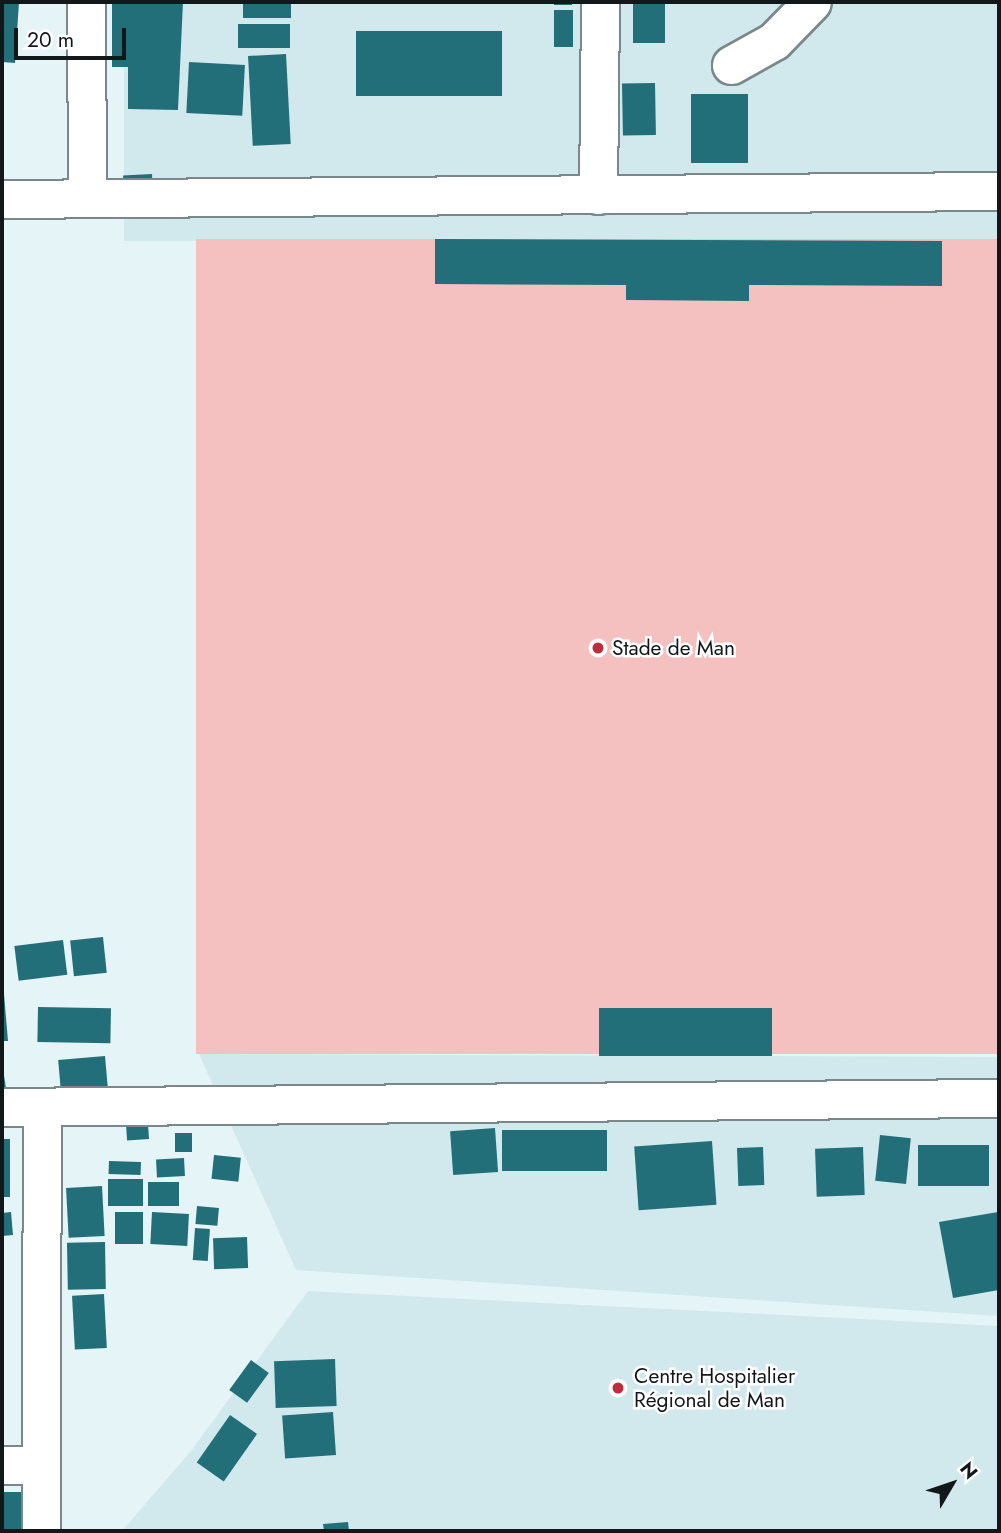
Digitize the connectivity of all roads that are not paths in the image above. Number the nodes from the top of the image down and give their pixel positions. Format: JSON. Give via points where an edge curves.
{"nodes":[{"id":1,"x":86,"y":2,"type":"edge"},
{"id":2,"x":600,"y":2,"type":"edge"},
{"id":3,"x":812,"y":2,"type":"edge"},
{"id":4,"x":731,"y":65,"type":"dead end"},
{"id":5,"x":999,"y":191,"type":"edge"},
{"id":6,"x":598,"y":195,"type":"junction"},
{"id":7,"x":86,"y":198,"type":"junction"},
{"id":8,"x":2,"y":199,"type":"edge"},
{"id":9,"x":999,"y":1098,"type":"edge"},
{"id":10,"x":2,"y":1107,"type":"edge"},
{"id":11,"x":42,"y":1107,"type":"junction"},
{"id":12,"x":41,"y":1464,"type":"junction"},
{"id":13,"x":2,"y":1465,"type":"edge"},
{"id":14,"x":41,"y":1531,"type":"edge"}],
"edges":[{"from":1,"to":7,"type":"street"},
{"from":2,"to":6,"type":"street"},
{"from":3,"to":4,"type":"street","via":[[774,41]]},
{"from":5,"to":6,"type":"street"},
{"from":6,"to":7,"type":"street"},
{"from":7,"to":8,"type":"street"},
{"from":9,"to":11,"type":"street"},
{"from":10,"to":11,"type":"street"},
{"from":11,"to":12,"type":"street"},
{"from":12,"to":13,"type":"street"},
{"from":12,"to":14,"type":"street"}]}
